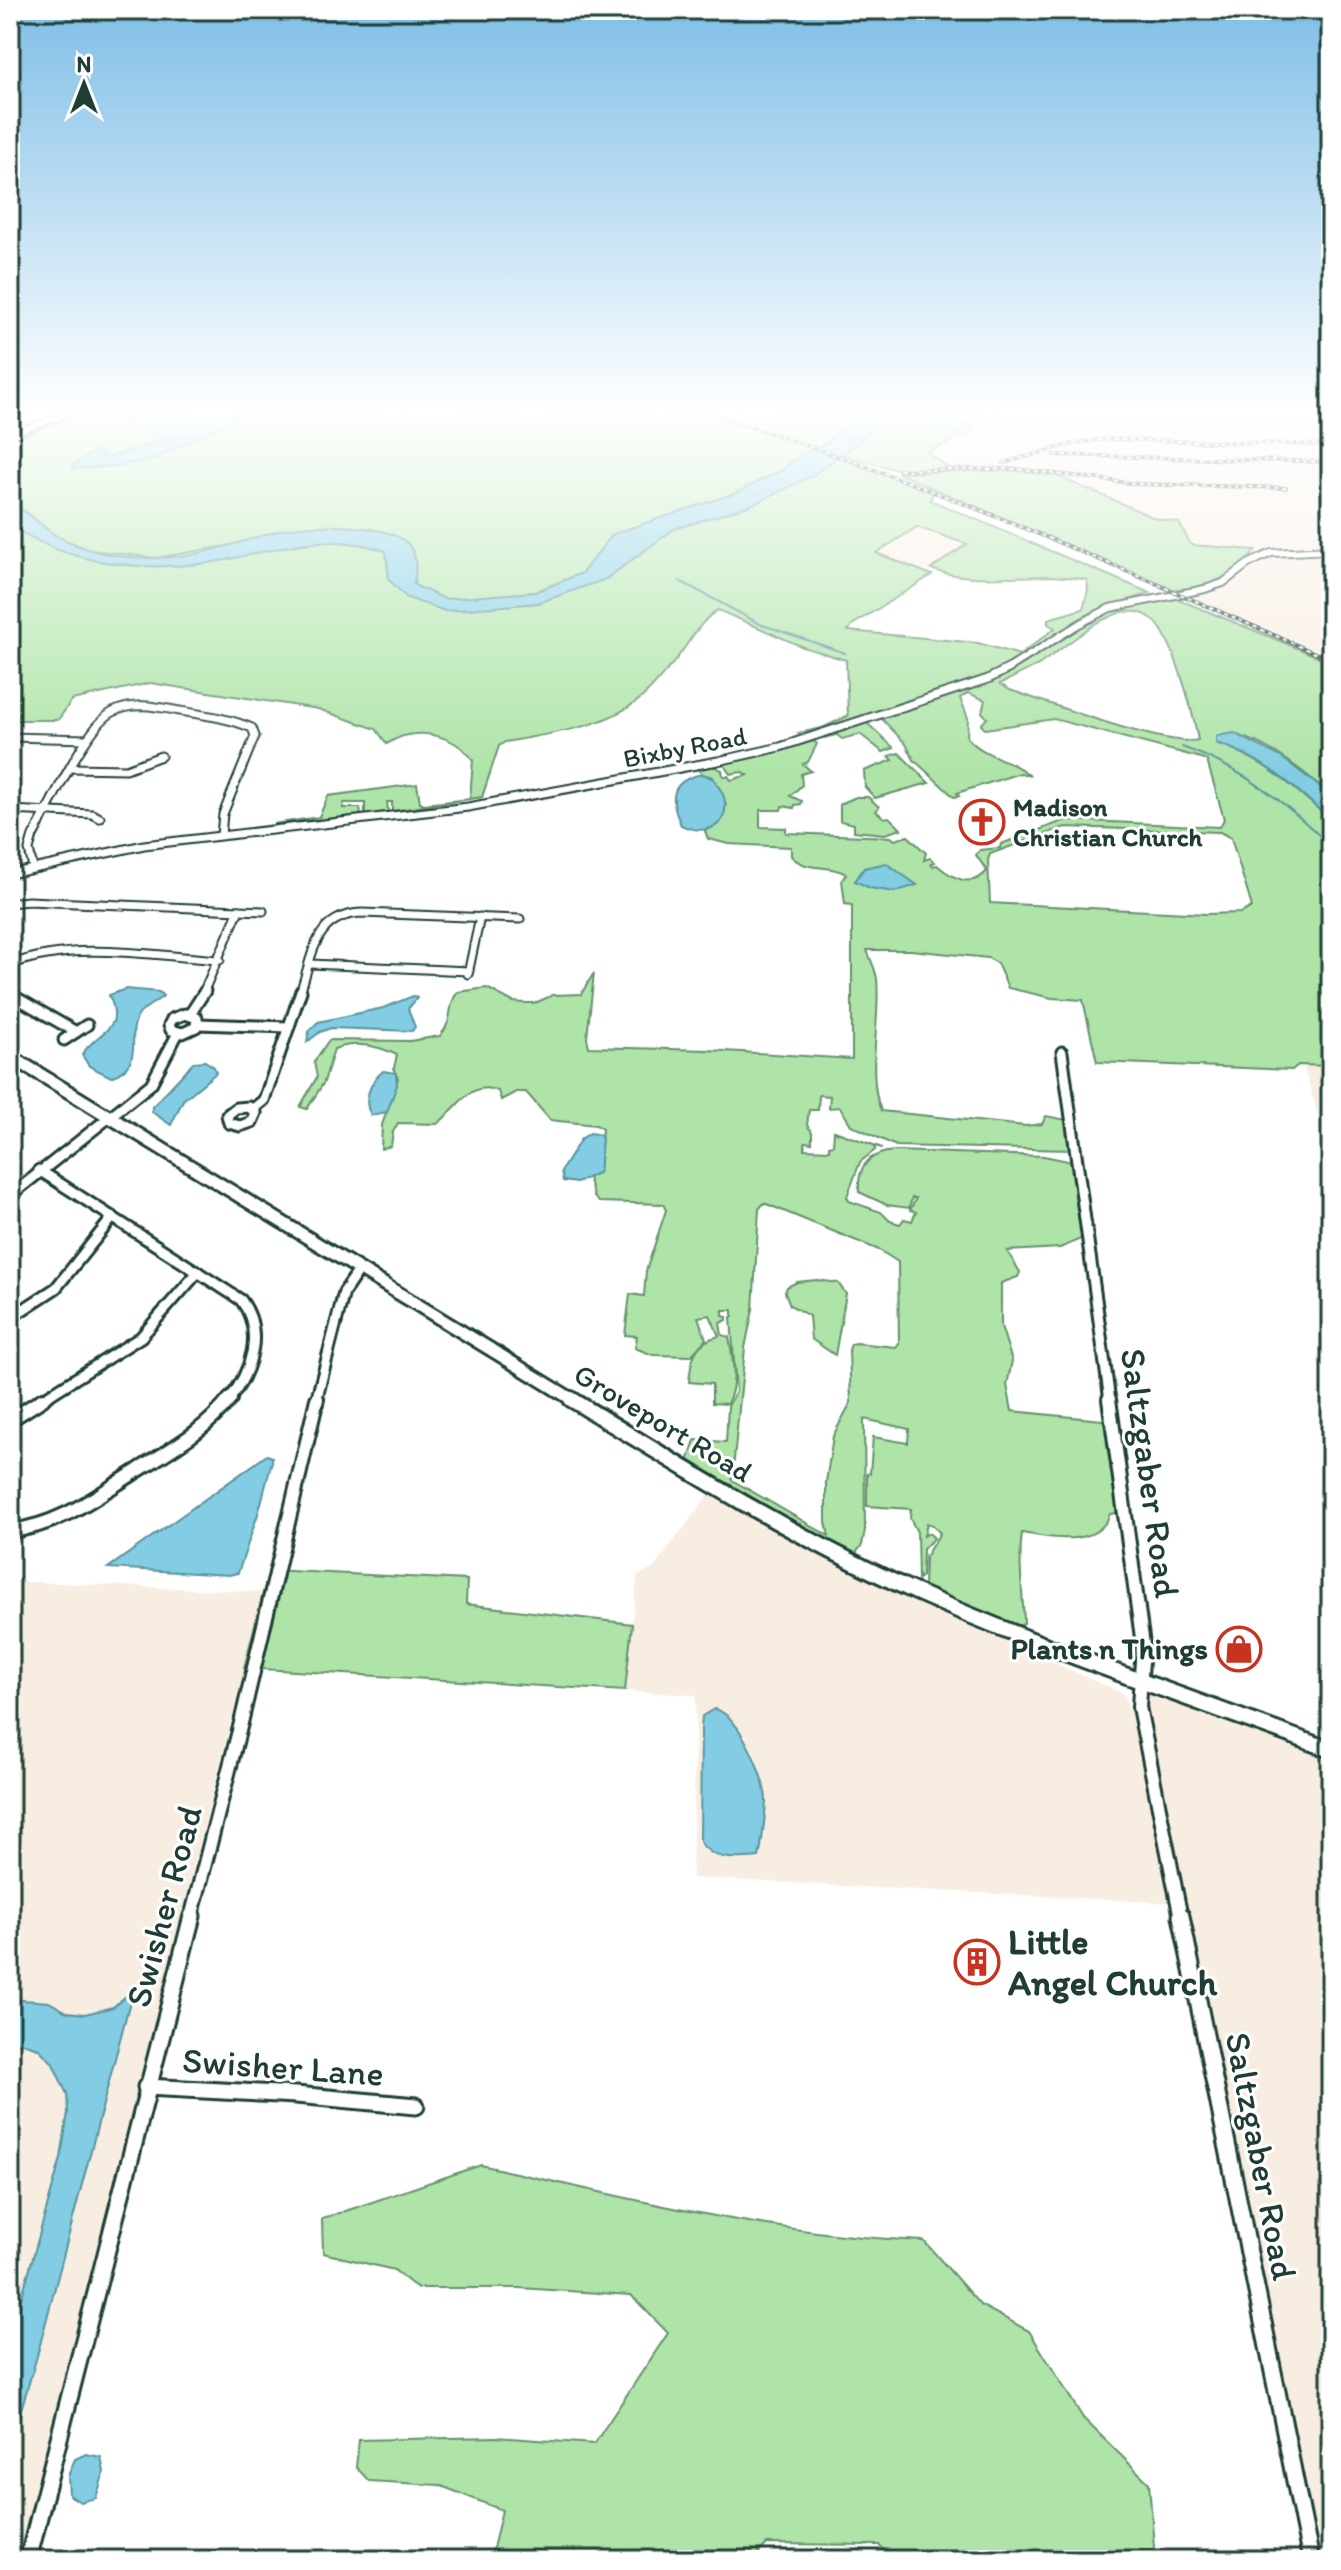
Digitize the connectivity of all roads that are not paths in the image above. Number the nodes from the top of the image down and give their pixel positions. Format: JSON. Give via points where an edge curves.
{"nodes":[{"id":1,"x":1331,"y":550,"type":"edge"},
{"id":2,"x":261,"y":725,"type":"dead end"},
{"id":3,"x":252,"y":728,"type":"junction"},
{"id":4,"x":10,"y":737,"type":"edge"},
{"id":5,"x":87,"y":739,"type":"junction"},
{"id":6,"x":161,"y":756,"type":"dead end"},
{"id":7,"x":71,"y":768,"type":"junction"},
{"id":8,"x":10,"y":810,"type":"edge"},
{"id":9,"x":46,"y":812,"type":"junction"},
{"id":10,"x":100,"y":818,"type":"dead end"},
{"id":11,"x":221,"y":835,"type":"junction"},
{"id":12,"x":33,"y":868,"type":"junction"},
{"id":13,"x":10,"y":874,"type":"edge"},
{"id":14,"x":10,"y":903,"type":"edge"},
{"id":15,"x":239,"y":910,"type":"junction"},
{"id":16,"x":263,"y":911,"type":"dead end"},
{"id":17,"x":480,"y":917,"type":"junction"},
{"id":18,"x":520,"y":919,"type":"dead end"},
{"id":19,"x":220,"y":960,"type":"junction"},
{"id":20,"x":310,"y":964,"type":"junction"},
{"id":21,"x":10,"y":965,"type":"edge"},
{"id":22,"x":10,"y":994,"type":"edge"},
{"id":23,"x":190,"y":1014,"type":"junction"},
{"id":24,"x":198,"y":1024,"type":"junction"},
{"id":25,"x":87,"y":1025,"type":"dead end"},
{"id":26,"x":289,"y":1027,"type":"junction"},
{"id":27,"x":76,"y":1032,"type":"junction"},
{"id":28,"x":178,"y":1033,"type":"junction"},
{"id":29,"x":64,"y":1040,"type":"dead end"},
{"id":30,"x":1062,"y":1052,"type":"dead end"},
{"id":31,"x":10,"y":1056,"type":"edge"},
{"id":32,"x":253,"y":1109,"type":"dead end"},
{"id":33,"x":109,"y":1116,"type":"junction"},
{"id":34,"x":39,"y":1170,"type":"junction"},
{"id":35,"x":10,"y":1196,"type":"edge"},
{"id":36,"x":113,"y":1217,"type":"junction"},
{"id":37,"x":359,"y":1270,"type":"junction"},
{"id":38,"x":198,"y":1272,"type":"junction"},
{"id":39,"x":10,"y":1318,"type":"edge"},
{"id":40,"x":10,"y":1420,"type":"edge"},
{"id":41,"x":10,"y":1531,"type":"edge"},
{"id":42,"x":1139,"y":1679,"type":"junction"},
{"id":43,"x":1331,"y":1750,"type":"edge"},
{"id":44,"x":146,"y":2087,"type":"junction"},
{"id":45,"x":416,"y":2106,"type":"dead end"},
{"id":46,"x":28,"y":2560,"type":"edge"},
{"id":47,"x":1311,"y":2560,"type":"edge"}],
"edges":[{"from":1,"to":11,"type":"street","name":"Bixby Road","via":[[1271,553],[1214,587],[1108,609],[1021,663],[969,685],[750,755],[484,804]]},
{"from":2,"to":3,"type":"street"},
{"from":3,"to":5,"type":"street","via":[[154,706],[111,711]]},
{"from":3,"to":11,"type":"street","via":[[255,736],[223,814]]},
{"from":4,"to":5,"type":"street"},
{"from":5,"to":7,"type":"street"},
{"from":6,"to":7,"type":"street","via":[[126,769]]},
{"from":7,"to":9,"type":"street"},
{"from":8,"to":9,"type":"street"},
{"from":9,"to":10,"type":"street"},
{"from":9,"to":12,"type":"street","via":[[30,842]]},
{"from":11,"to":12,"type":"street","name":"Bixby Road"},
{"from":12,"to":13,"type":"street","name":"Bixby Road"},
{"from":14,"to":15,"type":"street"},
{"from":15,"to":16,"type":"street"},
{"from":15,"to":19,"type":"street"},
{"from":17,"to":18,"type":"street"},
{"from":17,"to":20,"type":"street","via":[[346,914],[323,926]]},
{"from":17,"to":20,"type":"street","via":[[468,973]]},
{"from":19,"to":21,"type":"street","via":[[61,953],[29,956]]},
{"from":19,"to":23,"type":"street"},
{"from":20,"to":26,"type":"street"},
{"from":22,"to":27,"type":"street"},
{"from":23,"to":24,"type":"street"},
{"from":23,"to":28,"type":"street","via":[[170,1022],[169,1028]]},
{"from":24,"to":26,"type":"street"},
{"from":24,"to":28,"type":"street"},
{"from":25,"to":27,"type":"street"},
{"from":26,"to":32,"type":"street","via":[[264,1100]]},
{"from":27,"to":29,"type":"street"},
{"from":28,"to":33,"type":"street","via":[[151,1084]]},
{"from":30,"to":42,"type":"street","name":"Saltzgaber Road","via":[[1143,1645]]},
{"from":31,"to":33,"type":"main road","name":"Groveport Road"},
{"from":33,"to":34,"type":"street"},
{"from":33,"to":37,"type":"main road","name":"Groveport Road"},
{"from":34,"to":35,"type":"street"},
{"from":34,"to":36,"type":"street"},
{"from":36,"to":38,"type":"street"},
{"from":36,"to":39,"type":"street","via":[[63,1281]]},
{"from":37,"to":42,"type":"main road","name":"Groveport Road","via":[[801,1535],[957,1610]]},
{"from":37,"to":44,"type":"street","name":"Swisher Road","via":[[344,1292],[241,1723]]},
{"from":38,"to":40,"type":"street","via":[[141,1337]]},
{"from":38,"to":41,"type":"street","via":[[235,1294],[254,1323],[249,1365],[229,1405],[199,1432],[69,1516]]},
{"from":42,"to":43,"type":"main road","name":"Groveport Road"},
{"from":42,"to":47,"type":"street","name":"Saltzgaber Road","via":[[1141,1719]]},
{"from":44,"to":45,"type":"street","name":"Swisher Lane"},
{"from":44,"to":46,"type":"street","name":"Swisher Road"}]}
